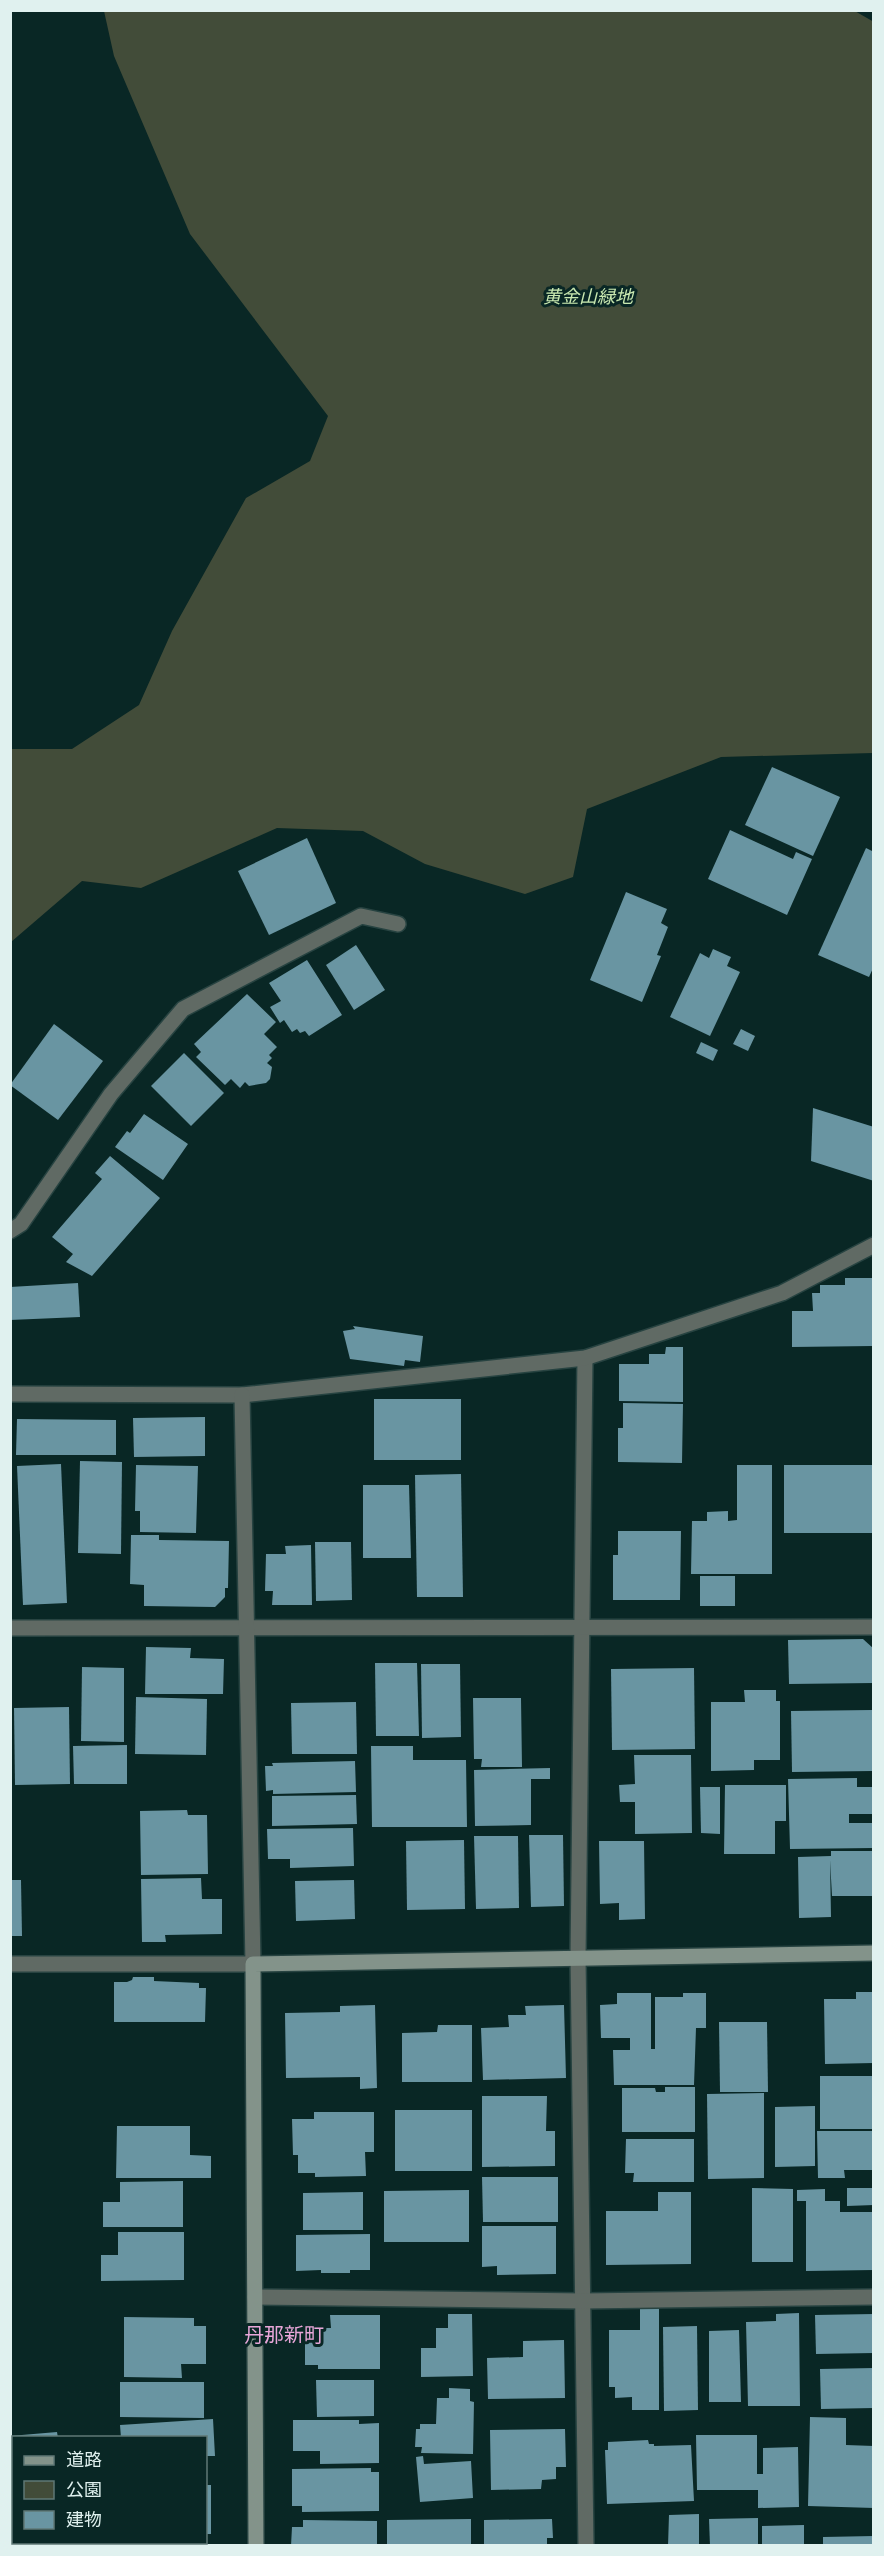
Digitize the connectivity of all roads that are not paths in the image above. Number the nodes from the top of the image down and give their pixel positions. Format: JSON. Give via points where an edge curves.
{"nodes":[{"id":1,"x":398,"y":924,"type":"dead end"},
{"id":2,"x":10,"y":1231,"type":"edge"},
{"id":3,"x":873,"y":1245,"type":"edge"},
{"id":4,"x":585,"y":1358,"type":"junction"},
{"id":5,"x":10,"y":1394,"type":"edge"},
{"id":6,"x":242,"y":1395,"type":"junction"},
{"id":7,"x":582,"y":1627,"type":"junction"},
{"id":8,"x":873,"y":1627,"type":"edge"},
{"id":9,"x":10,"y":1628,"type":"edge"},
{"id":10,"x":247,"y":1628,"type":"junction"},
{"id":11,"x":873,"y":1953,"type":"edge"},
{"id":12,"x":579,"y":1958,"type":"junction"},
{"id":13,"x":10,"y":1964,"type":"edge"},
{"id":14,"x":253,"y":1964,"type":"junction"},
{"id":15,"x":255,"y":2297,"type":"junction"},
{"id":16,"x":873,"y":2297,"type":"edge"},
{"id":17,"x":583,"y":2301,"type":"junction"},
{"id":18,"x":256,"y":2546,"type":"edge"},
{"id":19,"x":586,"y":2546,"type":"edge"}],
"edges":[{"from":1,"to":2,"type":"street","via":[[361,916],[183,1009],[111,1094],[21,1224]]},
{"from":3,"to":4,"type":"street","via":[[782,1293]]},
{"from":4,"to":6,"type":"street"},
{"from":4,"to":7,"type":"street"},
{"from":5,"to":6,"type":"street"},
{"from":6,"to":10,"type":"street"},
{"from":7,"to":8,"type":"street"},
{"from":7,"to":10,"type":"street"},
{"from":7,"to":12,"type":"street"},
{"from":9,"to":10,"type":"street"},
{"from":10,"to":14,"type":"street"},
{"from":11,"to":12,"type":"street"},
{"from":12,"to":14,"type":"street"},
{"from":12,"to":17,"type":"street"},
{"from":13,"to":14,"type":"street"},
{"from":14,"to":15,"type":"street"},
{"from":15,"to":17,"type":"street"},
{"from":15,"to":18,"type":"street"},
{"from":16,"to":17,"type":"street"},
{"from":17,"to":19,"type":"street"}]}
